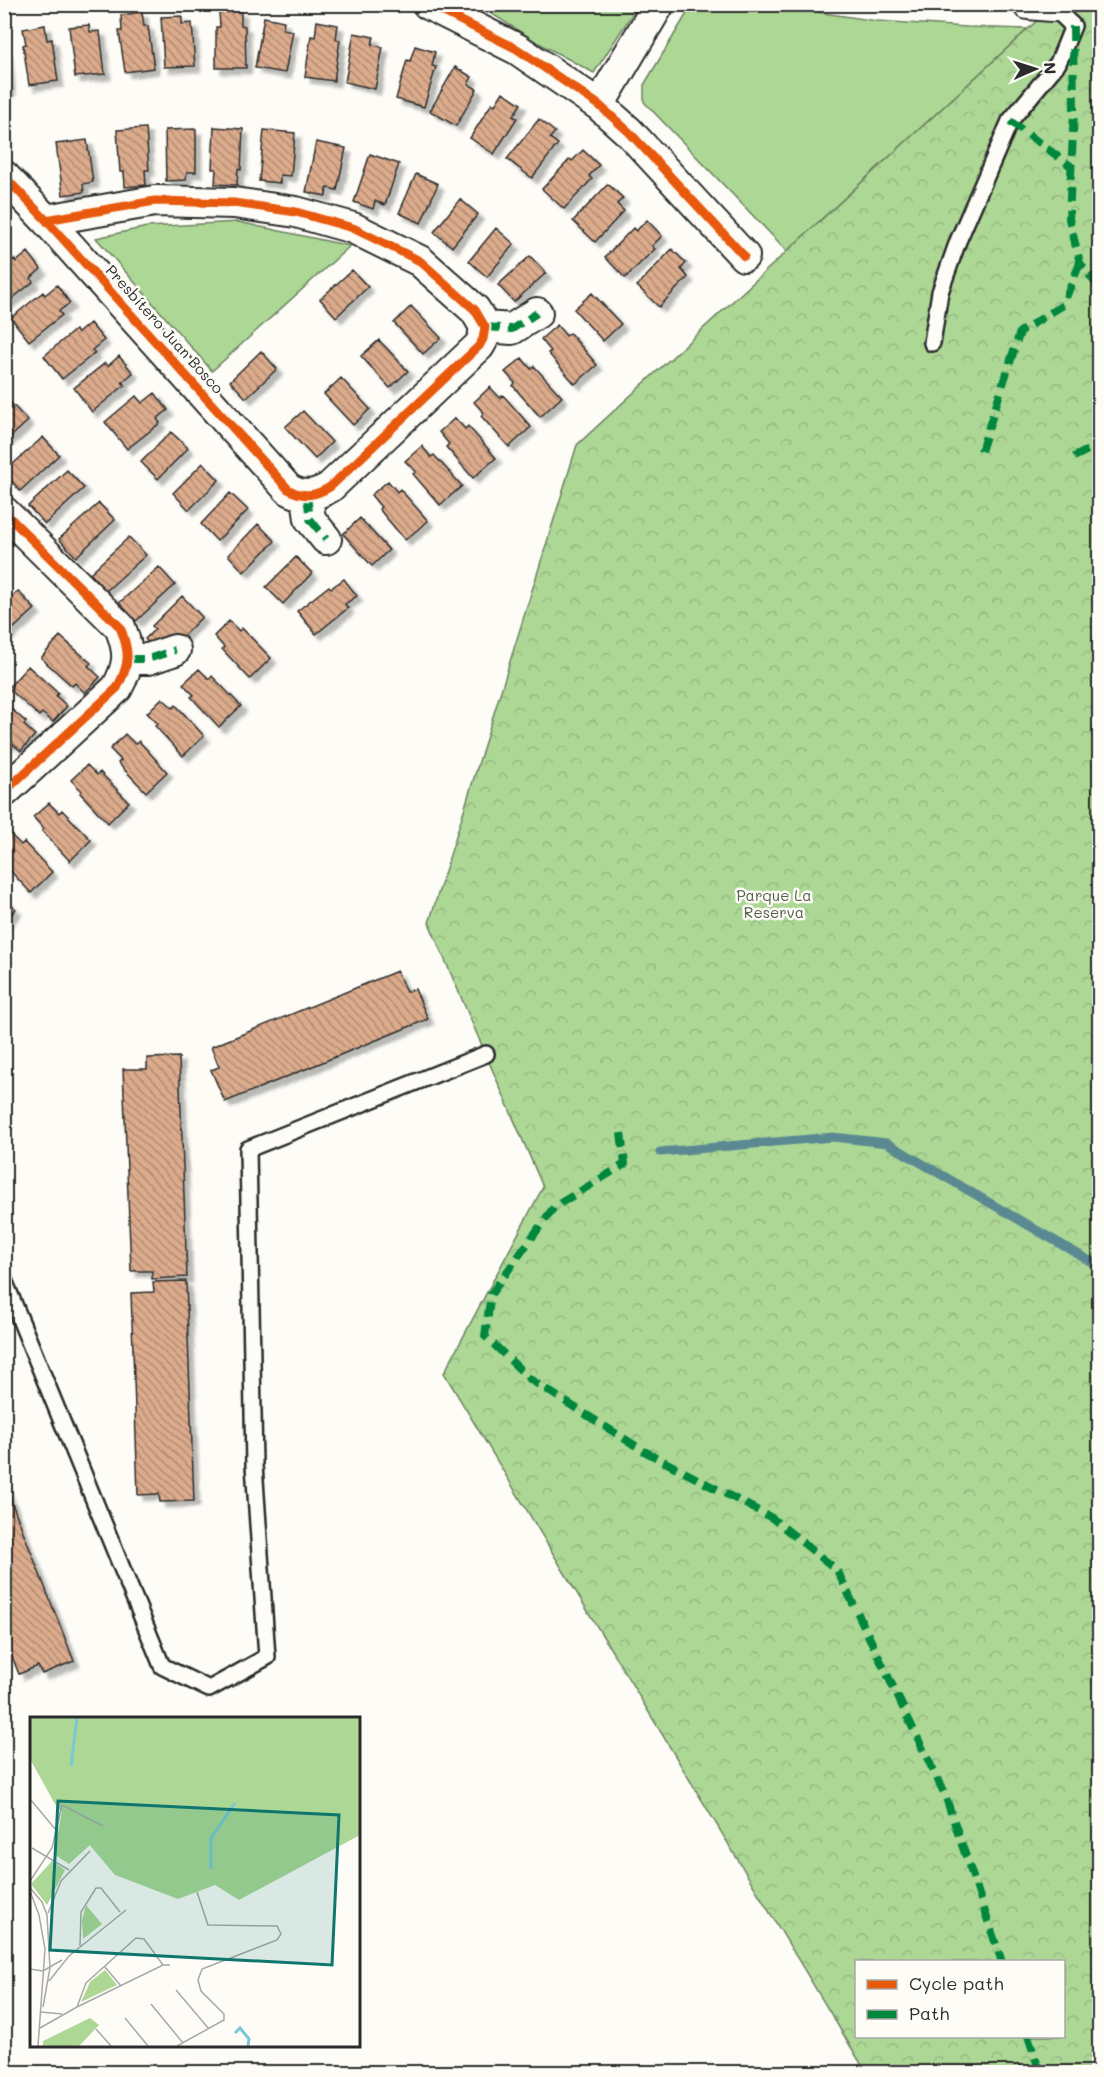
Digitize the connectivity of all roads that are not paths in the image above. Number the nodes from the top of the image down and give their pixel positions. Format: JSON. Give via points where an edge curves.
{"nodes":[{"id":1,"x":428,"y":4,"type":"edge"},
{"id":2,"x":659,"y":4,"type":"edge"},
{"id":3,"x":1040,"y":5,"type":"edge"},
{"id":4,"x":599,"y":105,"type":"junction"},
{"id":5,"x":4,"y":176,"type":"edge"},
{"id":6,"x":46,"y":220,"type":"junction"},
{"id":7,"x":744,"y":256,"type":"dead end"},
{"id":8,"x":537,"y":313,"type":"dead end"},
{"id":9,"x":485,"y":327,"type":"junction"},
{"id":10,"x":932,"y":343,"type":"dead end"},
{"id":11,"x":307,"y":496,"type":"junction"},
{"id":12,"x":4,"y":512,"type":"edge"},
{"id":13,"x":326,"y":539,"type":"dead end"},
{"id":14,"x":175,"y":650,"type":"dead end"},
{"id":15,"x":128,"y":659,"type":"junction"},
{"id":16,"x":4,"y":792,"type":"edge"},
{"id":17,"x":486,"y":1054,"type":"dead end"},
{"id":18,"x":4,"y":1280,"type":"edge"}],
"edges":[{"from":1,"to":4,"type":"street","via":[[517,49]]},
{"from":2,"to":4,"type":"street"},
{"from":3,"to":10,"type":"lane","via":[[1073,26],[1058,63],[1010,121],[958,240],[940,292]]},
{"from":4,"to":7,"type":"street"},
{"from":5,"to":6,"type":"street","name":"Presbítero Juan Bosco"},
{"from":6,"to":9,"type":"street","via":[[154,201],[234,203],[296,212],[353,228],[420,261],[475,310]]},
{"from":6,"to":11,"type":"street","name":"Presbítero Juan Bosco","via":[[288,489]]},
{"from":8,"to":9,"type":"street","via":[[512,329]]},
{"from":9,"to":11,"type":"street","via":[[479,346],[330,487]]},
{"from":11,"to":13,"type":"street","via":[[310,519]]},
{"from":12,"to":15,"type":"street","via":[[120,627]]},
{"from":14,"to":15,"type":"street","via":[[148,659]]},
{"from":15,"to":16,"type":"street","via":[[117,688]]},
{"from":17,"to":18,"type":"lane","via":[[248,1149],[254,1465],[267,1657],[209,1689],[162,1666]]}]}
